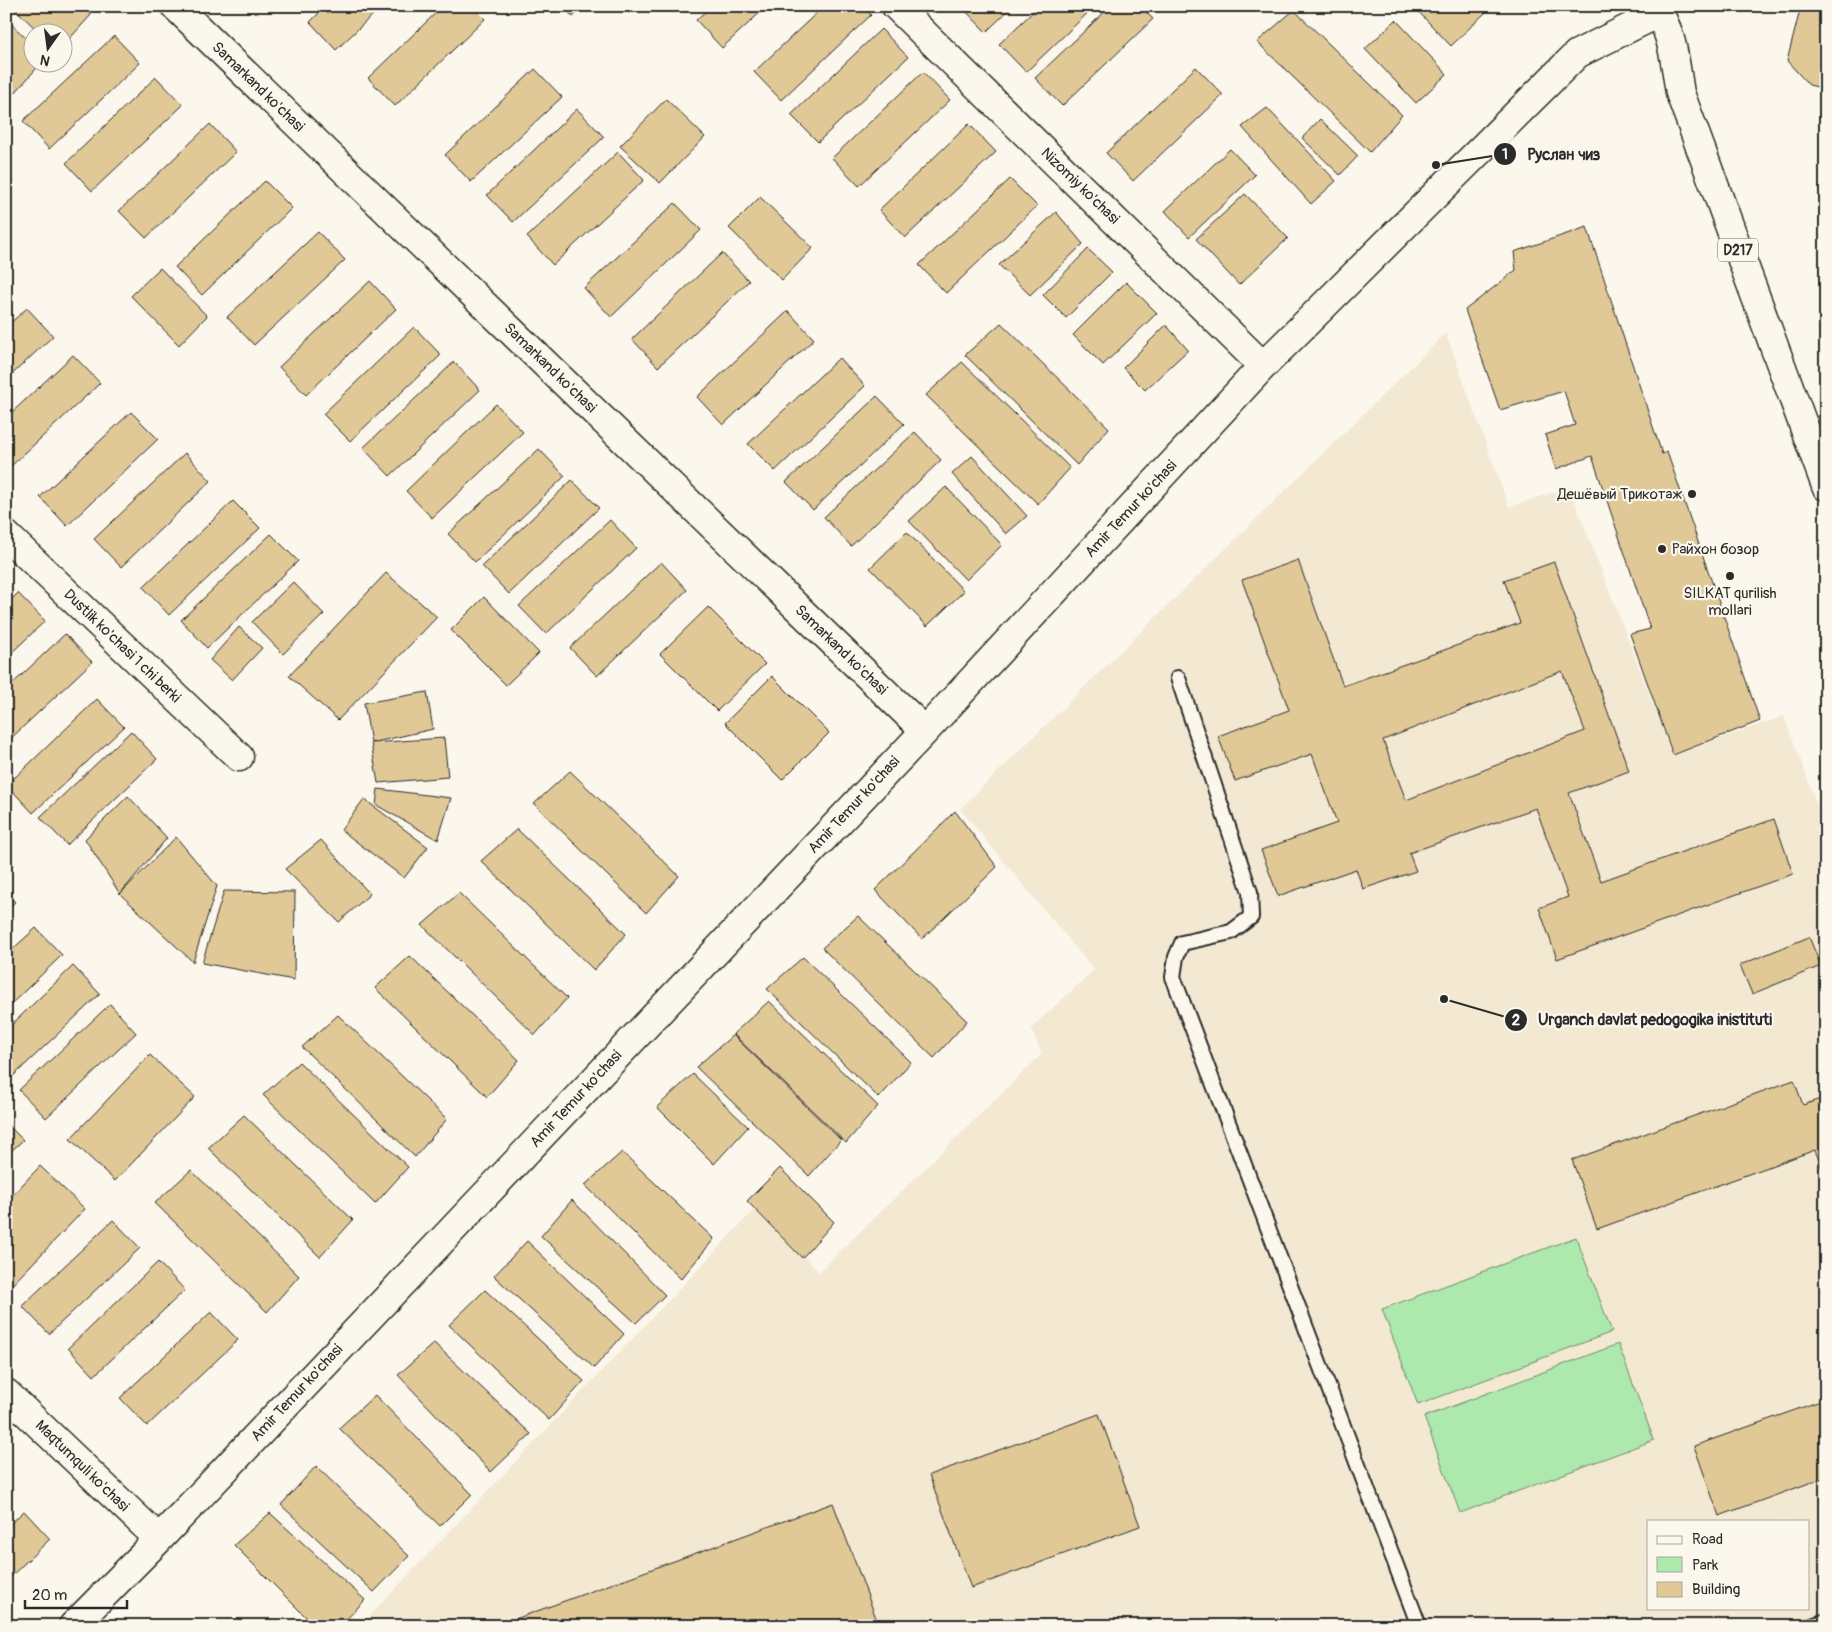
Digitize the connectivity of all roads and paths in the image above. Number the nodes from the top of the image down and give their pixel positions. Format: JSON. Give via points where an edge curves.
{"nodes":[{"id":1,"x":175,"y":6,"type":"edge"},
{"id":2,"x":896,"y":6,"type":"edge"},
{"id":3,"x":1657,"y":8,"type":"edge"},
{"id":4,"x":1264,"y":366,"type":"junction"},
{"id":5,"x":1826,"y":486,"type":"edge"},
{"id":6,"x":6,"y":535,"type":"edge"},
{"id":7,"x":1178,"y":678,"type":"dead end"},
{"id":8,"x":924,"y":730,"type":"junction"},
{"id":9,"x":239,"y":757,"type":"dead end"},
{"id":10,"x":6,"y":1393,"type":"edge"},
{"id":11,"x":159,"y":1539,"type":"junction"},
{"id":12,"x":1826,"y":1621,"type":"edge"},
{"id":13,"x":73,"y":1626,"type":"edge"},
{"id":14,"x":1419,"y":1626,"type":"edge"},
{"id":15,"x":1812,"y":1626,"type":"edge"}],
"edges":[{"from":1,"to":8,"type":"street","name":"Samarkand ko'chasi"},
{"from":2,"to":4,"type":"street","name":"Nizomiy ko'chasi"},
{"from":3,"to":4,"type":"street","name":"Amir Temur ko'chasi","via":[[1577,54]]},
{"from":3,"to":5,"type":"street","number":"D217","via":[[1673,47],[1680,93]]},
{"from":4,"to":8,"type":"street","name":"Amir Temur ko'chasi"},
{"from":6,"to":9,"type":"street","name":"Dustlik ko'chasi 1 chi berki"},
{"from":7,"to":14,"type":"lane","via":[[1250,892],[1251,917],[1231,932],[1182,943],[1176,957],[1174,977]]},
{"from":8,"to":11,"type":"street","name":"Amir Temur ko'chasi"},
{"from":10,"to":11,"type":"street","name":"Maqtumquli ko'chasi"},
{"from":11,"to":13,"type":"street","name":"Amir Temur ko'chasi"},
{"from":12,"to":15,"type":"lane"}]}
